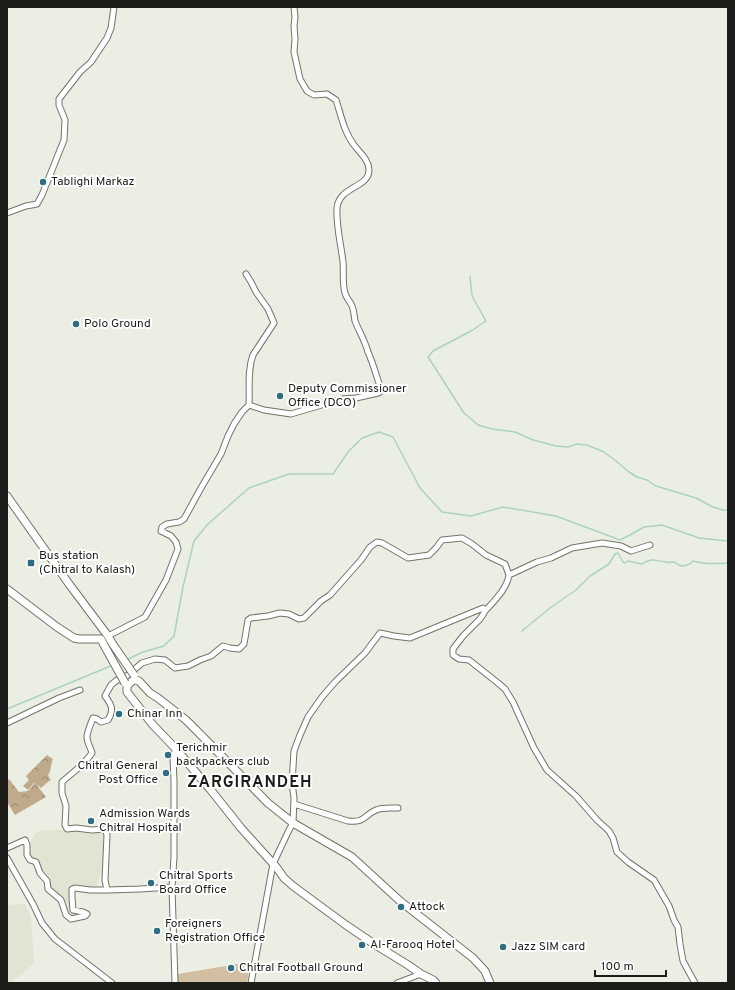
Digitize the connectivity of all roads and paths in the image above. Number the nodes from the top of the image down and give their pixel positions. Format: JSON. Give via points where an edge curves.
{"nodes":[{"id":1,"x":114,"y":7,"type":"edge"},
{"id":2,"x":294,"y":7,"type":"edge"},
{"id":3,"x":7,"y":213,"type":"edge"},
{"id":4,"x":246,"y":274,"type":"dead end"},
{"id":5,"x":249,"y":405,"type":"junction"},
{"id":6,"x":7,"y":496,"type":"edge"},
{"id":7,"x":650,"y":546,"type":"dead end"},
{"id":8,"x":509,"y":575,"type":"junction"},
{"id":9,"x":7,"y":589,"type":"edge"},
{"id":10,"x":485,"y":611,"type":"junction"},
{"id":11,"x":108,"y":636,"type":"junction"},
{"id":12,"x":134,"y":677,"type":"junction"},
{"id":13,"x":126,"y":684,"type":"junction"},
{"id":14,"x":80,"y":690,"type":"dead end"},
{"id":15,"x":7,"y":723,"type":"edge"},
{"id":16,"x":176,"y":749,"type":"junction"},
{"id":17,"x":294,"y":804,"type":"junction"},
{"id":18,"x":398,"y":808,"type":"dead end"},
{"id":19,"x":293,"y":823,"type":"junction"},
{"id":20,"x":7,"y":848,"type":"edge"},
{"id":21,"x":7,"y":858,"type":"edge"},
{"id":22,"x":274,"y":864,"type":"junction"},
{"id":23,"x":172,"y":887,"type":"junction"},
{"id":24,"x":107,"y":890,"type":"junction"},
{"id":25,"x":421,"y":974,"type":"junction"},
{"id":26,"x":112,"y":983,"type":"edge"},
{"id":27,"x":175,"y":983,"type":"edge"},
{"id":28,"x":251,"y":983,"type":"edge"},
{"id":29,"x":397,"y":983,"type":"edge"},
{"id":30,"x":436,"y":983,"type":"edge"},
{"id":31,"x":490,"y":983,"type":"edge"},
{"id":32,"x":695,"y":983,"type":"edge"}],
"edges":[{"from":1,"to":3,"type":"street","via":[[112,28],[107,38],[91,62],[59,99],[65,120],[64,140],[42,195],[37,204]]},
{"from":2,"to":5,"type":"street","via":[[294,52],[300,79],[307,91],[314,95],[327,94],[336,100],[347,133],[368,163],[368,177],[346,192],[337,207],[345,294],[353,306],[355,321],[369,353],[380,392],[342,399],[291,414]]},
{"from":4,"to":5,"type":"street","via":[[274,323],[251,361]]},
{"from":5,"to":11,"type":"street","via":[[234,424],[221,454],[184,519],[162,526],[161,531],[171,536],[178,549],[166,580],[145,617]]},
{"from":6,"to":11,"type":"street"},
{"from":7,"to":8,"type":"street","via":[[630,551],[621,546],[602,543],[572,548]]},
{"from":8,"to":10,"type":"street","via":[[503,590]]},
{"from":8,"to":24,"type":"street","via":[[505,564],[486,556],[462,538],[442,540],[429,555],[408,558],[377,542],[330,595],[304,618],[280,613],[251,618],[248,620],[244,644],[239,649],[223,646],[211,656],[188,666],[175,668],[165,660],[155,659],[142,663],[122,680],[111,685],[105,696],[110,702],[111,714],[108,720],[101,722],[93,718],[87,738],[92,753],[62,782],[67,829],[105,828]]},
{"from":9,"to":13,"type":"street","bridge":true,"via":[[71,636],[79,639],[100,639]]},
{"from":10,"to":17,"type":"street","via":[[483,608],[410,638],[380,633],[322,697],[308,717],[294,751]]},
{"from":10,"to":32,"type":"street","via":[[453,649],[453,655],[469,660],[505,689],[547,770],[609,831],[617,852],[654,880],[678,927],[683,961]]},
{"from":11,"to":12,"type":"street","bridge":true},
{"from":12,"to":13,"type":"street"},
{"from":12,"to":19,"type":"street","via":[[197,730],[268,803]]},
{"from":13,"to":16,"type":"street","via":[[127,692]]},
{"from":14,"to":15,"type":"street"},
{"from":16,"to":22,"type":"street"},
{"from":16,"to":23,"type":"street","via":[[173,757]]},
{"from":17,"to":18,"type":"street","via":[[356,822],[378,809]]},
{"from":17,"to":19,"type":"street"},
{"from":19,"to":22,"type":"street"},
{"from":19,"to":31,"type":"street","via":[[352,857],[400,901],[473,958],[485,970]]},
{"from":20,"to":24,"type":"street","via":[[25,840],[27,855],[30,860],[36,862],[48,888],[61,900],[66,915],[71,919],[87,914],[73,910],[72,889]]},
{"from":21,"to":26,"type":"street","via":[[42,923],[55,939]]},
{"from":22,"to":25,"type":"street","via":[[293,886],[346,925]]},
{"from":22,"to":28,"type":"street"},
{"from":23,"to":24,"type":"street"},
{"from":23,"to":27,"type":"street"},
{"from":25,"to":29,"type":"street"},
{"from":25,"to":30,"type":"street"}]}
